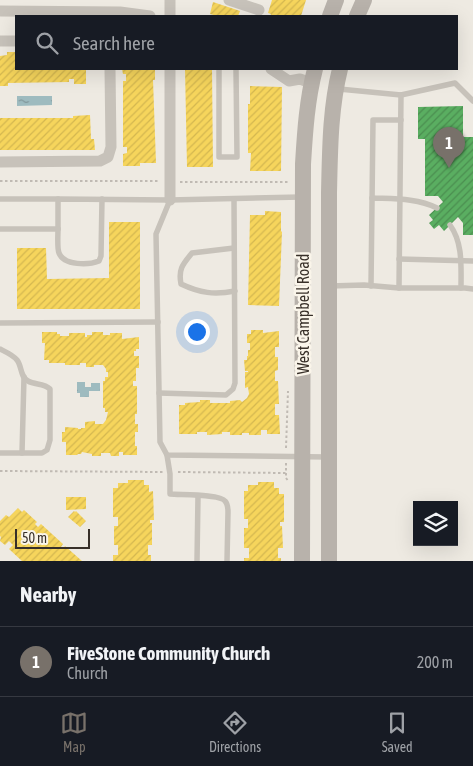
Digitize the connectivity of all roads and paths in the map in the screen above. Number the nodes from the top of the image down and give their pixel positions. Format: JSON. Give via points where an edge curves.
{"nodes":[{"id":1,"x":170,"y":0,"type":"edge"},
{"id":2,"x":229,"y":0,"type":"edge"},
{"id":3,"x":336,"y":0,"type":"edge"},
{"id":4,"x":364,"y":0,"type":"edge"},
{"id":5,"x":260,"y":9,"type":"edge"},
{"id":6,"x":0,"y":11,"type":"edge"},
{"id":7,"x":142,"y":15,"type":"edge"},
{"id":8,"x":170,"y":15,"type":"edge"},
{"id":9,"x":330,"y":15,"type":"edge"},
{"id":10,"x":357,"y":15,"type":"edge"},
{"id":11,"x":0,"y":41,"type":"edge"},
{"id":12,"x":15,"y":41,"type":"edge"},
{"id":13,"x":110,"y":70,"type":"edge"},
{"id":14,"x":170,"y":70,"type":"edge"},
{"id":15,"x":219,"y":70,"type":"edge"},
{"id":16,"x":236,"y":70,"type":"edge"},
{"id":17,"x":277,"y":70,"type":"edge"},
{"id":18,"x":340,"y":70,"type":"edge"},
{"id":19,"x":305,"y":75,"type":"edge"},
{"id":20,"x":336,"y":88,"type":"junction"},
{"id":21,"x":401,"y":95,"type":"junction"},
{"id":22,"x":473,"y":101,"type":"edge"},
{"id":23,"x":401,"y":120,"type":"junction"},
{"id":24,"x":0,"y":162,"type":"edge"},
{"id":25,"x":0,"y":181,"type":"edge"},
{"id":26,"x":166,"y":182,"type":"dead end"},
{"id":27,"x":178,"y":182,"type":"dead end"},
{"id":28,"x":292,"y":182,"type":"dead end"},
{"id":29,"x":303,"y":198,"type":"junction"},
{"id":30,"x":372,"y":198,"type":"junction"},
{"id":31,"x":0,"y":199,"type":"edge"},
{"id":32,"x":58,"y":199,"type":"junction"},
{"id":33,"x":102,"y":199,"type":"junction"},
{"id":34,"x":234,"y":199,"type":"junction"},
{"id":35,"x":400,"y":199,"type":"junction"},
{"id":36,"x":170,"y":200,"type":"junction"},
{"id":37,"x":437,"y":208,"type":"dead end"},
{"id":38,"x":450,"y":224,"type":"dead end"},
{"id":39,"x":0,"y":229,"type":"edge"},
{"id":40,"x":58,"y":229,"type":"junction"},
{"id":41,"x":234,"y":248,"type":"junction"},
{"id":42,"x":399,"y":259,"type":"junction"},
{"id":43,"x":461,"y":261,"type":"junction"},
{"id":44,"x":473,"y":261,"type":"edge"},
{"id":45,"x":329,"y":286,"type":"junction"},
{"id":46,"x":371,"y":286,"type":"junction"},
{"id":47,"x":399,"y":288,"type":"junction"},
{"id":48,"x":461,"y":288,"type":"junction"},
{"id":49,"x":473,"y":289,"type":"edge"},
{"id":50,"x":235,"y":291,"type":"junction"},
{"id":51,"x":158,"y":322,"type":"junction"},
{"id":52,"x":0,"y":323,"type":"edge"},
{"id":53,"x":0,"y":349,"type":"edge"},
{"id":54,"x":24,"y":378,"type":"junction"},
{"id":55,"x":159,"y":393,"type":"junction"},
{"id":56,"x":0,"y":453,"type":"edge"},
{"id":57,"x":22,"y":453,"type":"junction"},
{"id":58,"x":167,"y":455,"type":"junction"},
{"id":59,"x":303,"y":457,"type":"junction"},
{"id":60,"x":329,"y":457,"type":"junction"},
{"id":61,"x":0,"y":471,"type":"edge"},
{"id":62,"x":161,"y":472,"type":"dead end"},
{"id":63,"x":177,"y":472,"type":"dead end"},
{"id":64,"x":286,"y":473,"type":"dead end"},
{"id":65,"x":198,"y":496,"type":"junction"},
{"id":66,"x":197,"y":561,"type":"edge"},
{"id":67,"x":227,"y":561,"type":"edge"},
{"id":68,"x":302,"y":561,"type":"edge"},
{"id":69,"x":329,"y":561,"type":"edge"}],
"edges":[{"from":1,"to":8,"type":"street"},
{"from":2,"to":5,"type":"street"},
{"from":3,"to":9,"type":"main road"},
{"from":4,"to":10,"type":"main road"},
{"from":6,"to":7,"type":"street"},
{"from":11,"to":12,"type":"street"},
{"from":13,"to":24,"type":"street","via":[[111,147],[108,157],[100,161]]},
{"from":14,"to":36,"type":"street"},
{"from":15,"to":16,"type":"lane","via":[[219,157],[237,157]]},
{"from":17,"to":19,"type":"street","via":[[290,81]]},
{"from":18,"to":20,"type":"main road","name":"West Campbell Road"},
{"from":19,"to":20,"type":"main road"},
{"from":19,"to":29,"type":"main road","name":"West Campbell Road","via":[[307,113]]},
{"from":20,"to":21,"type":"lane"},
{"from":20,"to":45,"type":"main road","name":"West Campbell Road","via":[[328,193]]},
{"from":21,"to":22,"type":"lane","via":[[456,82]]},
{"from":21,"to":23,"type":"lane"},
{"from":23,"to":30,"type":"lane","via":[[373,120]]},
{"from":23,"to":35,"type":"lane"},
{"from":25,"to":26,"type":"path"},
{"from":27,"to":28,"type":"path"},
{"from":29,"to":34,"type":"lane"},
{"from":29,"to":59,"type":"main road","name":"West Campbell Road"},
{"from":30,"to":35,"type":"lane"},
{"from":30,"to":46,"type":"lane"},
{"from":31,"to":32,"type":"lane"},
{"from":32,"to":33,"type":"lane"},
{"from":32,"to":40,"type":"lane"},
{"from":33,"to":36,"type":"lane"},
{"from":33,"to":40,"type":"lane","via":[[99,261],[72,263],[62,257]]},
{"from":34,"to":36,"type":"lane"},
{"from":34,"to":41,"type":"lane"},
{"from":35,"to":37,"type":"lane"},
{"from":35,"to":42,"type":"lane"},
{"from":36,"to":51,"type":"lane","via":[[156,234]]},
{"from":38,"to":43,"type":"lane","via":[[455,232]]},
{"from":39,"to":40,"type":"lane"},
{"from":41,"to":50,"type":"lane"},
{"from":41,"to":50,"type":"lane","via":[[192,253],[181,266],[180,277],[181,284],[205,293]]},
{"from":42,"to":43,"type":"lane"},
{"from":42,"to":47,"type":"lane"},
{"from":43,"to":44,"type":"lane"},
{"from":43,"to":48,"type":"lane"},
{"from":45,"to":46,"type":"lane"},
{"from":45,"to":60,"type":"main road","name":"West Campbell Road"},
{"from":46,"to":47,"type":"lane"},
{"from":47,"to":48,"type":"lane"},
{"from":48,"to":49,"type":"lane"},
{"from":50,"to":55,"type":"lane","via":[[233,389],[226,395]]},
{"from":51,"to":52,"type":"lane"},
{"from":51,"to":55,"type":"lane"},
{"from":53,"to":54,"type":"lane","via":[[18,362]]},
{"from":54,"to":57,"type":"lane"},
{"from":54,"to":57,"type":"lane","via":[[50,390],[50,440],[47,450],[42,453]]},
{"from":55,"to":58,"type":"lane","via":[[160,442]]},
{"from":56,"to":57,"type":"lane"},
{"from":58,"to":59,"type":"lane"},
{"from":58,"to":65,"type":"lane","via":[[170,494]]},
{"from":59,"to":60,"type":"lane"},
{"from":59,"to":68,"type":"main road","name":"West Campbell Road"},
{"from":60,"to":69,"type":"main road","name":"West Campbell Road"},
{"from":61,"to":62,"type":"path"},
{"from":63,"to":64,"type":"path"},
{"from":65,"to":66,"type":"lane"},
{"from":65,"to":67,"type":"lane","via":[[216,496],[226,501]]}]}
